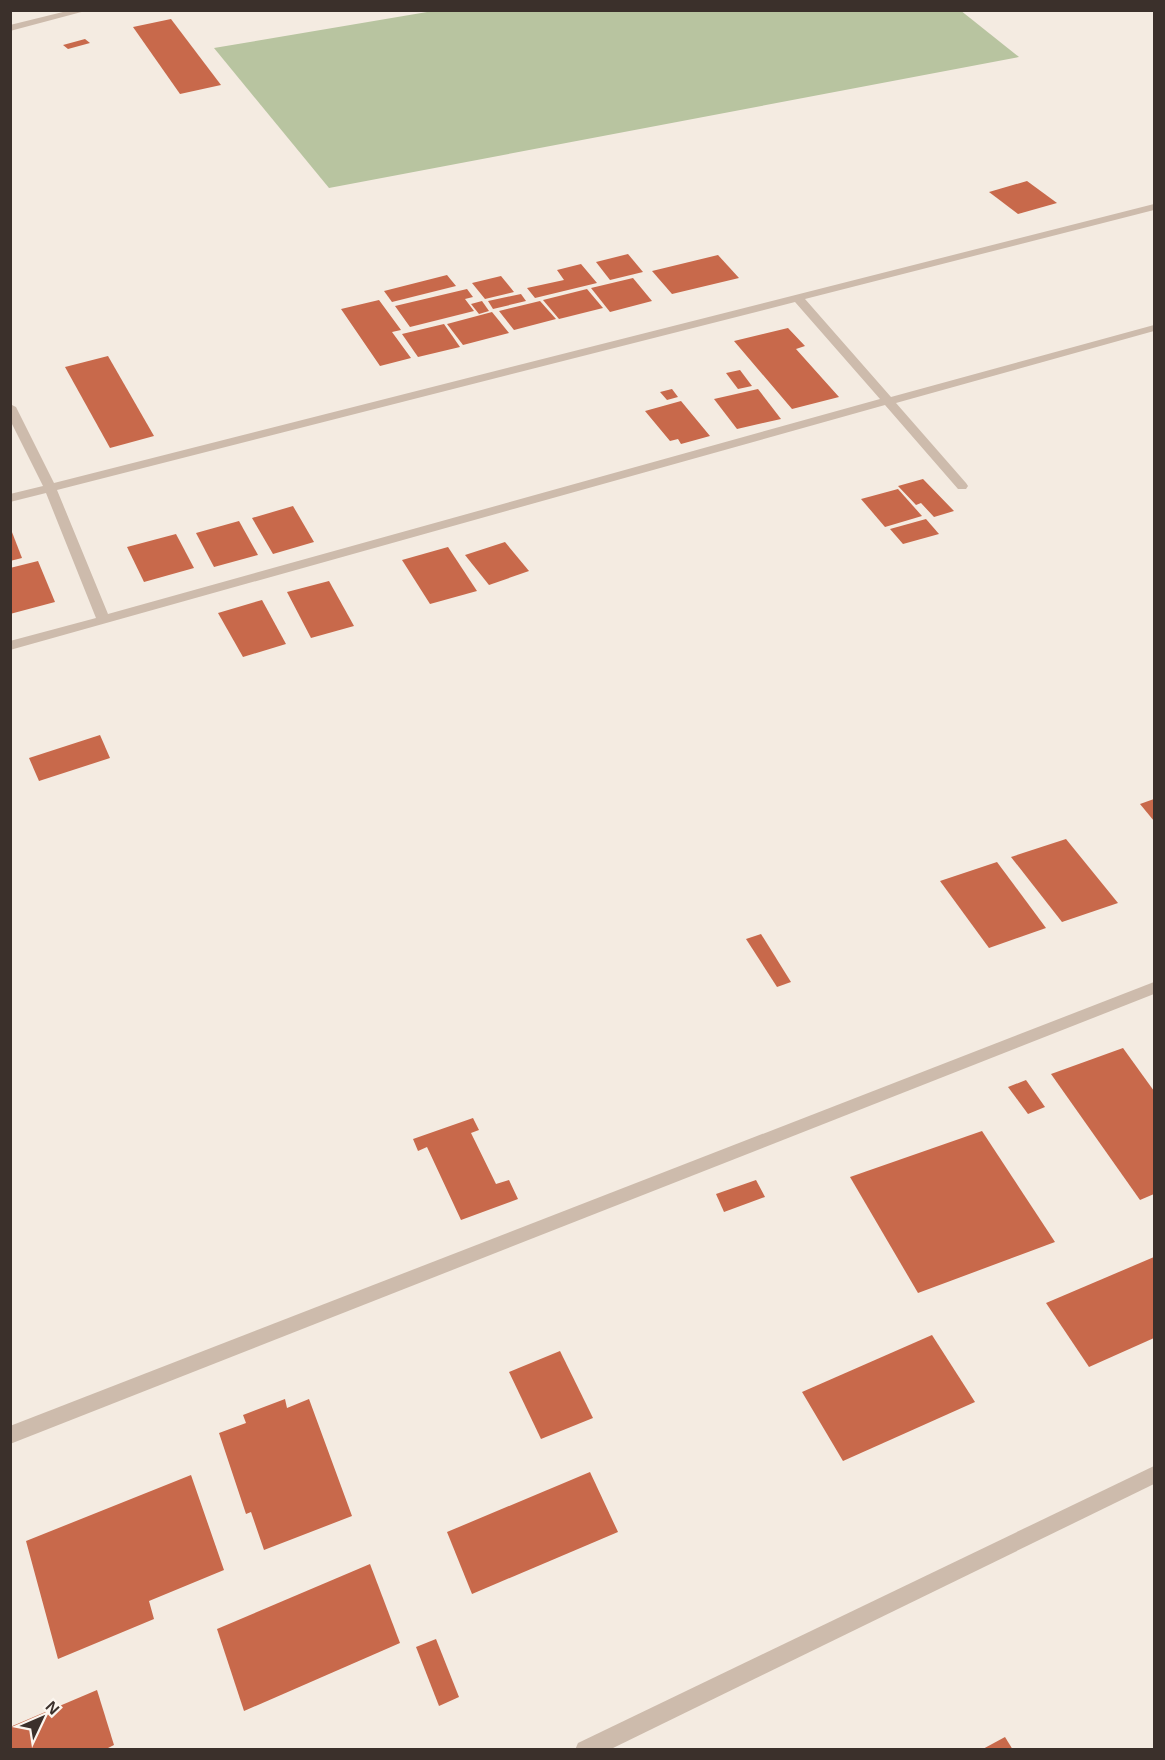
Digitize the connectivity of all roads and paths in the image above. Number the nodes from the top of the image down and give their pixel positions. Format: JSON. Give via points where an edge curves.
{"nodes":[{"id":1,"x":85,"y":10,"type":"edge"},
{"id":2,"x":10,"y":28,"type":"edge"},
{"id":3,"x":1155,"y":207,"type":"edge"},
{"id":4,"x":798,"y":298,"type":"junction"},
{"id":5,"x":1155,"y":328,"type":"edge"},
{"id":6,"x":888,"y":400,"type":"junction"},
{"id":7,"x":10,"y":407,"type":"edge"},
{"id":8,"x":962,"y":486,"type":"dead end"},
{"id":9,"x":50,"y":488,"type":"junction"},
{"id":10,"x":10,"y":498,"type":"edge"},
{"id":11,"x":104,"y":620,"type":"junction"},
{"id":12,"x":10,"y":646,"type":"edge"},
{"id":13,"x":1155,"y":988,"type":"edge"},
{"id":14,"x":10,"y":1435,"type":"edge"},
{"id":15,"x":1155,"y":1475,"type":"edge"},
{"id":16,"x":585,"y":1749,"type":"edge"}],
"edges":[{"from":1,"to":2,"type":"street"},
{"from":3,"to":4,"type":"street"},
{"from":4,"to":6,"type":"street"},
{"from":4,"to":9,"type":"street"},
{"from":5,"to":6,"type":"street"},
{"from":6,"to":8,"type":"street"},
{"from":6,"to":11,"type":"street"},
{"from":7,"to":9,"type":"street"},
{"from":9,"to":10,"type":"street"},
{"from":9,"to":11,"type":"street"},
{"from":11,"to":12,"type":"street"},
{"from":13,"to":14,"type":"street"},
{"from":15,"to":16,"type":"street"}]}
